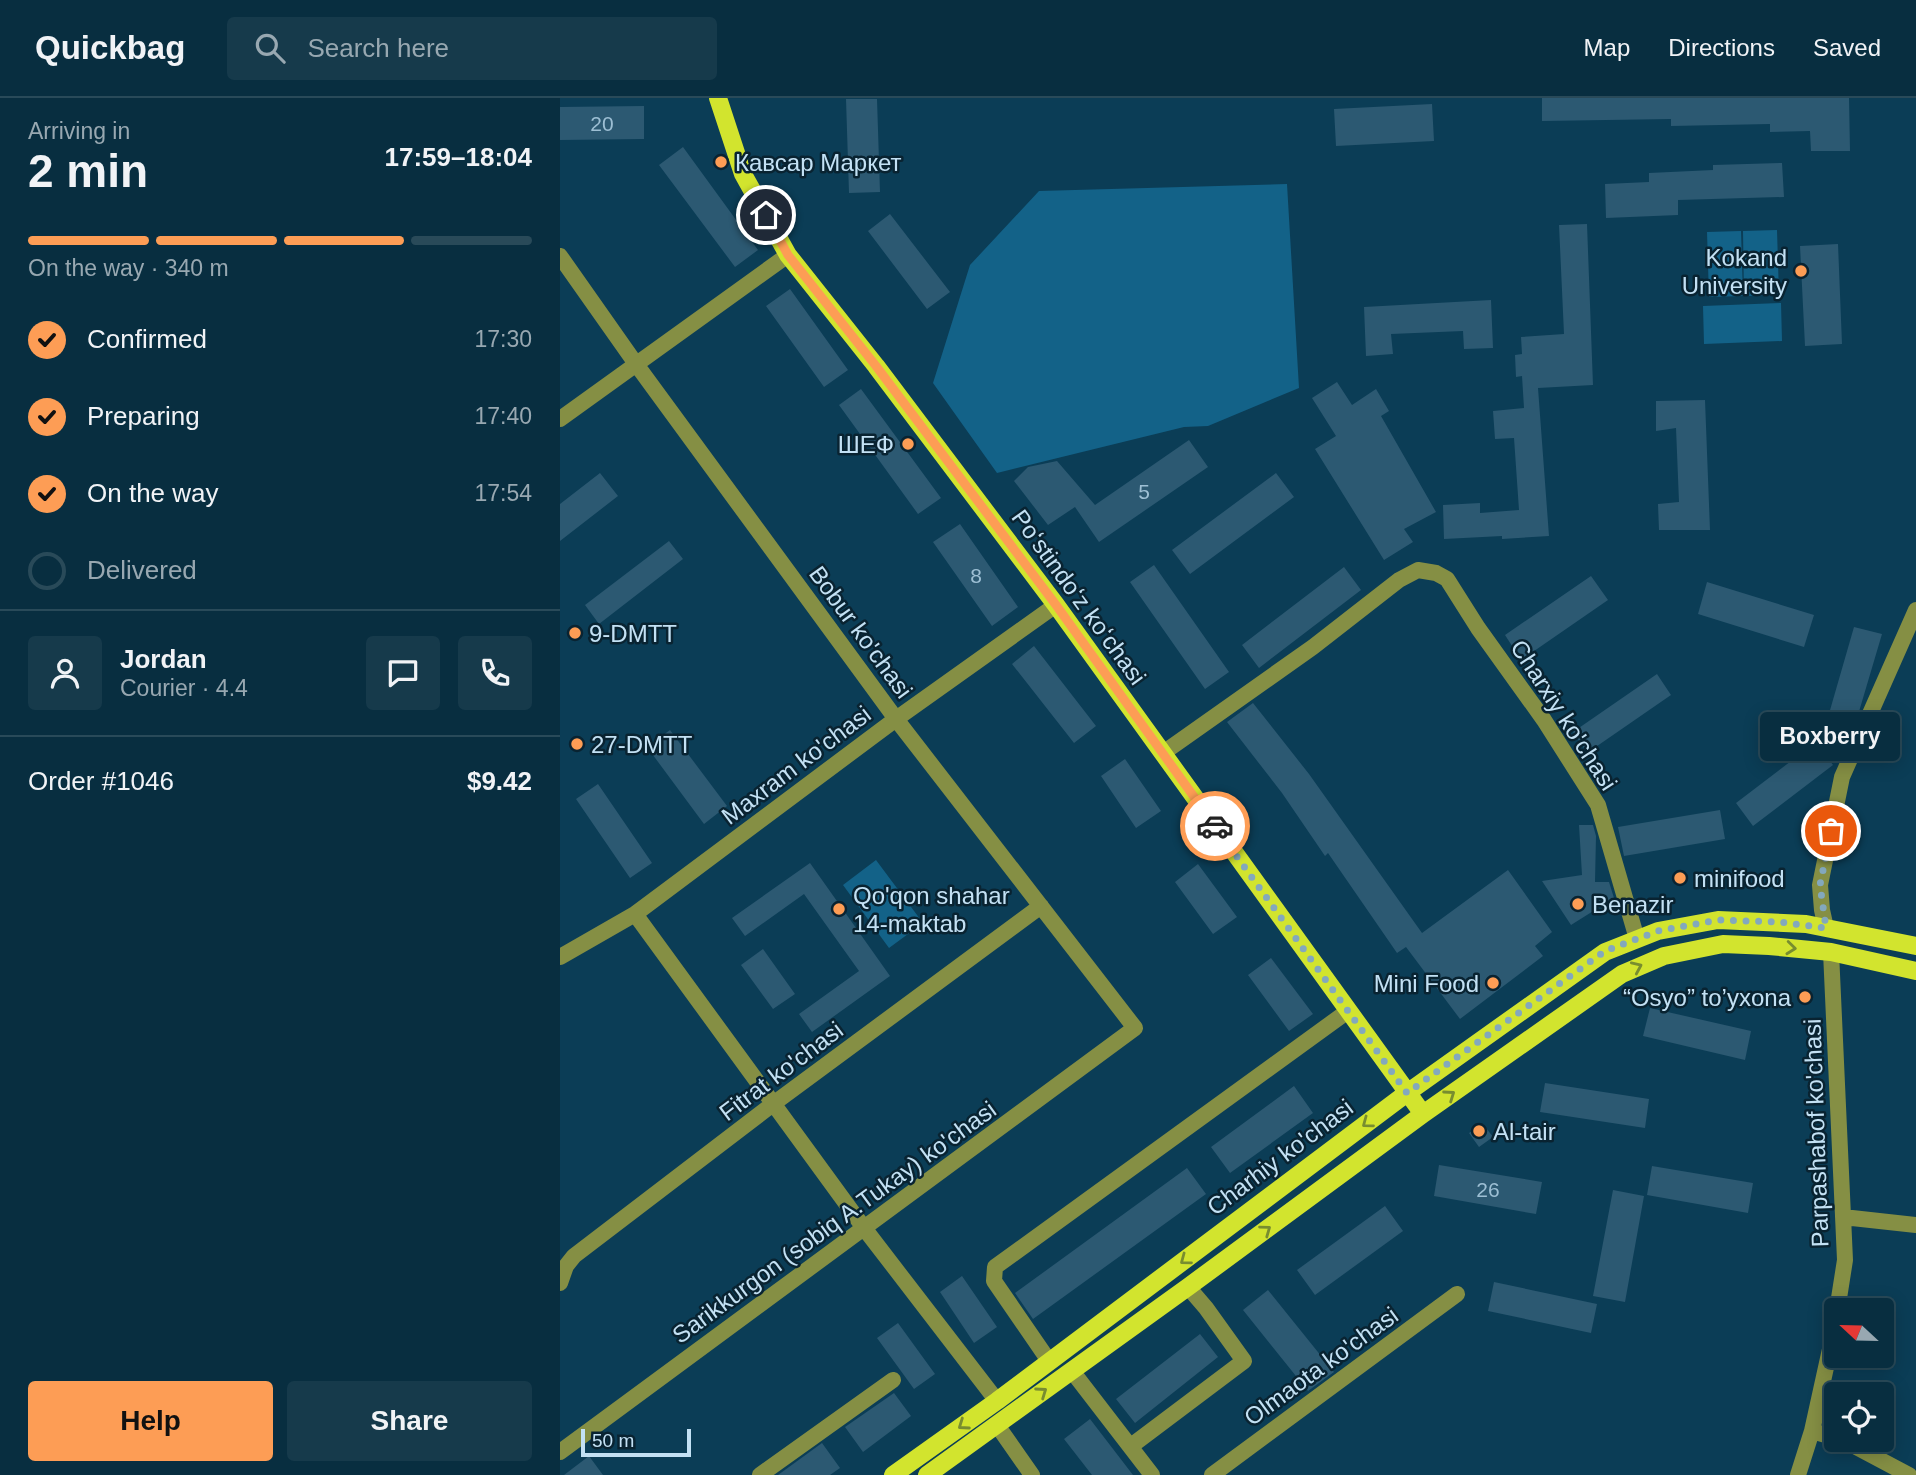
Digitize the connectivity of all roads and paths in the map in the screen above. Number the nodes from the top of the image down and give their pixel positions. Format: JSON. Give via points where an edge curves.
{"nodes":[{"id":1,"x":718,"y":98,"type":"edge"},
{"id":2,"x":788,"y":255,"type":"junction"},
{"id":3,"x":560,"y":256,"type":"edge"},
{"id":4,"x":636,"y":364,"type":"junction"},
{"id":5,"x":560,"y":419,"type":"edge"},
{"id":6,"x":1056,"y":605,"type":"junction"},
{"id":7,"x":1916,"y":610,"type":"edge"},
{"id":8,"x":896,"y":719,"type":"junction"},
{"id":9,"x":1163,"y":753,"type":"junction"},
{"id":10,"x":1041,"y":906,"type":"junction"},
{"id":11,"x":635,"y":914,"type":"junction"},
{"id":12,"x":1826,"y":928,"type":"junction"},
{"id":13,"x":1637,"y":939,"type":"junction"},
{"id":14,"x":1916,"y":946,"type":"edge"},
{"id":15,"x":1831,"y":952,"type":"junction"},
{"id":16,"x":560,"y":957,"type":"edge"},
{"id":17,"x":1916,"y":971,"type":"edge"},
{"id":18,"x":1348,"y":1010,"type":"junction"},
{"id":19,"x":1135,"y":1028,"type":"joint"},
{"id":20,"x":1407,"y":1093,"type":"junction"},
{"id":21,"x":773,"y":1104,"type":"junction"},
{"id":22,"x":1423,"y":1114,"type":"junction"},
{"id":23,"x":1843,"y":1217,"type":"junction"},
{"id":24,"x":1916,"y":1225,"type":"edge"},
{"id":25,"x":864,"y":1228,"type":"junction"},
{"id":26,"x":560,"y":1283,"type":"edge"},
{"id":27,"x":1188,"y":1287,"type":"junction"},
{"id":28,"x":1457,"y":1294,"type":"dead end"},
{"id":29,"x":1839,"y":1298,"type":"edge"},
{"id":30,"x":1049,"y":1361,"type":"junction"},
{"id":31,"x":1826,"y":1368,"type":"edge"},
{"id":32,"x":1072,"y":1371,"type":"junction"},
{"id":33,"x":893,"y":1380,"type":"dead end"},
{"id":34,"x":997,"y":1401,"type":"junction"},
{"id":35,"x":997,"y":1425,"type":"junction"},
{"id":36,"x":1812,"y":1432,"type":"junction"},
{"id":37,"x":1824,"y":1435,"type":"edge"},
{"id":38,"x":1130,"y":1447,"type":"junction"},
{"id":39,"x":560,"y":1452,"type":"edge"},
{"id":40,"x":1866,"y":1452,"type":"edge"},
{"id":41,"x":760,"y":1475,"type":"edge"},
{"id":42,"x":892,"y":1475,"type":"edge"},
{"id":43,"x":928,"y":1475,"type":"edge"},
{"id":44,"x":1032,"y":1475,"type":"edge"},
{"id":45,"x":1152,"y":1475,"type":"edge"},
{"id":46,"x":1212,"y":1475,"type":"edge"},
{"id":47,"x":1798,"y":1475,"type":"edge"},
{"id":48,"x":1909,"y":1475,"type":"edge"}],
"edges":[{"from":1,"to":2,"type":"main road","name":"Poʻstindoʻz koʻchasi","via":[[743,174]]},
{"from":2,"to":4,"type":"street"},
{"from":2,"to":6,"type":"main road","name":"Poʻstindoʻz koʻchasi"},
{"from":3,"to":4,"type":"street","name":"Bobur ko'chasi"},
{"from":4,"to":5,"type":"street"},
{"from":4,"to":8,"type":"street","name":"Bobur ko'chasi"},
{"from":6,"to":8,"type":"street","name":"Maxram ko'chasi"},
{"from":6,"to":9,"type":"main road","name":"Poʻstindoʻz koʻchasi"},
{"from":7,"to":12,"type":"street","via":[[1842,777],[1820,885]]},
{"from":8,"to":10,"type":"street","name":"Bobur ko'chasi"},
{"from":8,"to":11,"type":"street","name":"Maxram ko'chasi"},
{"from":9,"to":13,"type":"street","name":"Charxiy ko'chasi","via":[[1314,647],[1399,580],[1418,570],[1436,573],[1447,579],[1598,805]]},
{"from":9,"to":18,"type":"main road","name":"Poʻstindoʻz koʻchasi"},
{"from":10,"to":19,"type":"street","name":"Bobur ko'chasi"},
{"from":10,"to":21,"type":"street","name":"Fitrat ko'chasi"},
{"from":11,"to":16,"type":"street","name":"Maxram ko'chasi"},
{"from":11,"to":21,"type":"street"},
{"from":12,"to":13,"type":"main road","name":"Charhiy ko'chasi","via":[[1718,920]]},
{"from":12,"to":14,"type":"main road","name":"Charhiy ko'chasi"},
{"from":13,"to":20,"type":"main road","name":"Charhiy ko'chasi","via":[[1605,951]]},
{"from":15,"to":17,"type":"main road","name":"Charhiy ko'chasi"},
{"from":22,"to":15,"type":"main road","name":"Charhiy ko'chasi","one_way":true,"via":[[1622,974],[1664,956],[1723,944]]},
{"from":15,"to":23,"type":"street","name":"Parpashabof ko'chasi"},
{"from":18,"to":20,"type":"main road","name":"Poʻstindoʻz koʻchasi"},
{"from":18,"to":30,"type":"street","via":[[995,1267],[994,1281]]},
{"from":19,"to":25,"type":"street","name":"Sarikkurgon (sobiq A.Tukay) ko'chasi"},
{"from":20,"to":22,"type":"main road","name":"Poʻstindoʻz koʻchasi"},
{"from":20,"to":30,"type":"main road","name":"Charhiy ko'chasi","one_way":true},
{"from":21,"to":25,"type":"street"},
{"from":21,"to":26,"type":"street","name":"Fitrat ko'chasi","via":[[574,1256]]},
{"from":27,"to":22,"type":"main road","name":"Charhiy ko'chasi","one_way":true},
{"from":23,"to":24,"type":"street"},
{"from":23,"to":29,"type":"street","name":"Parpashabof ko'chasi"},
{"from":25,"to":34,"type":"street"},
{"from":25,"to":39,"type":"street","name":"Sarikkurgon (sobiq A.Tukay) ko'chasi"},
{"from":27,"to":32,"type":"main road","name":"Charhiy ko'chasi"},
{"from":27,"to":38,"type":"street","via":[[1244,1361]]},
{"from":28,"to":46,"type":"street","name":"Olmaota ko'chasi"},
{"from":30,"to":34,"type":"main road","name":"Charhiy ko'chasi"},
{"from":31,"to":36,"type":"street"},
{"from":35,"to":32,"type":"main road","name":"Charhiy ko'chasi","one_way":true},
{"from":32,"to":38,"type":"street"},
{"from":33,"to":41,"type":"street"},
{"from":34,"to":42,"type":"main road","name":"Charhiy ko'chasi","one_way":true},
{"from":35,"to":43,"type":"main road","name":"Charhiy ko'chasi"},
{"from":35,"to":44,"type":"street"},
{"from":36,"to":37,"type":"street"},
{"from":36,"to":47,"type":"street"},
{"from":38,"to":45,"type":"street"},
{"from":40,"to":48,"type":"street"}]}
